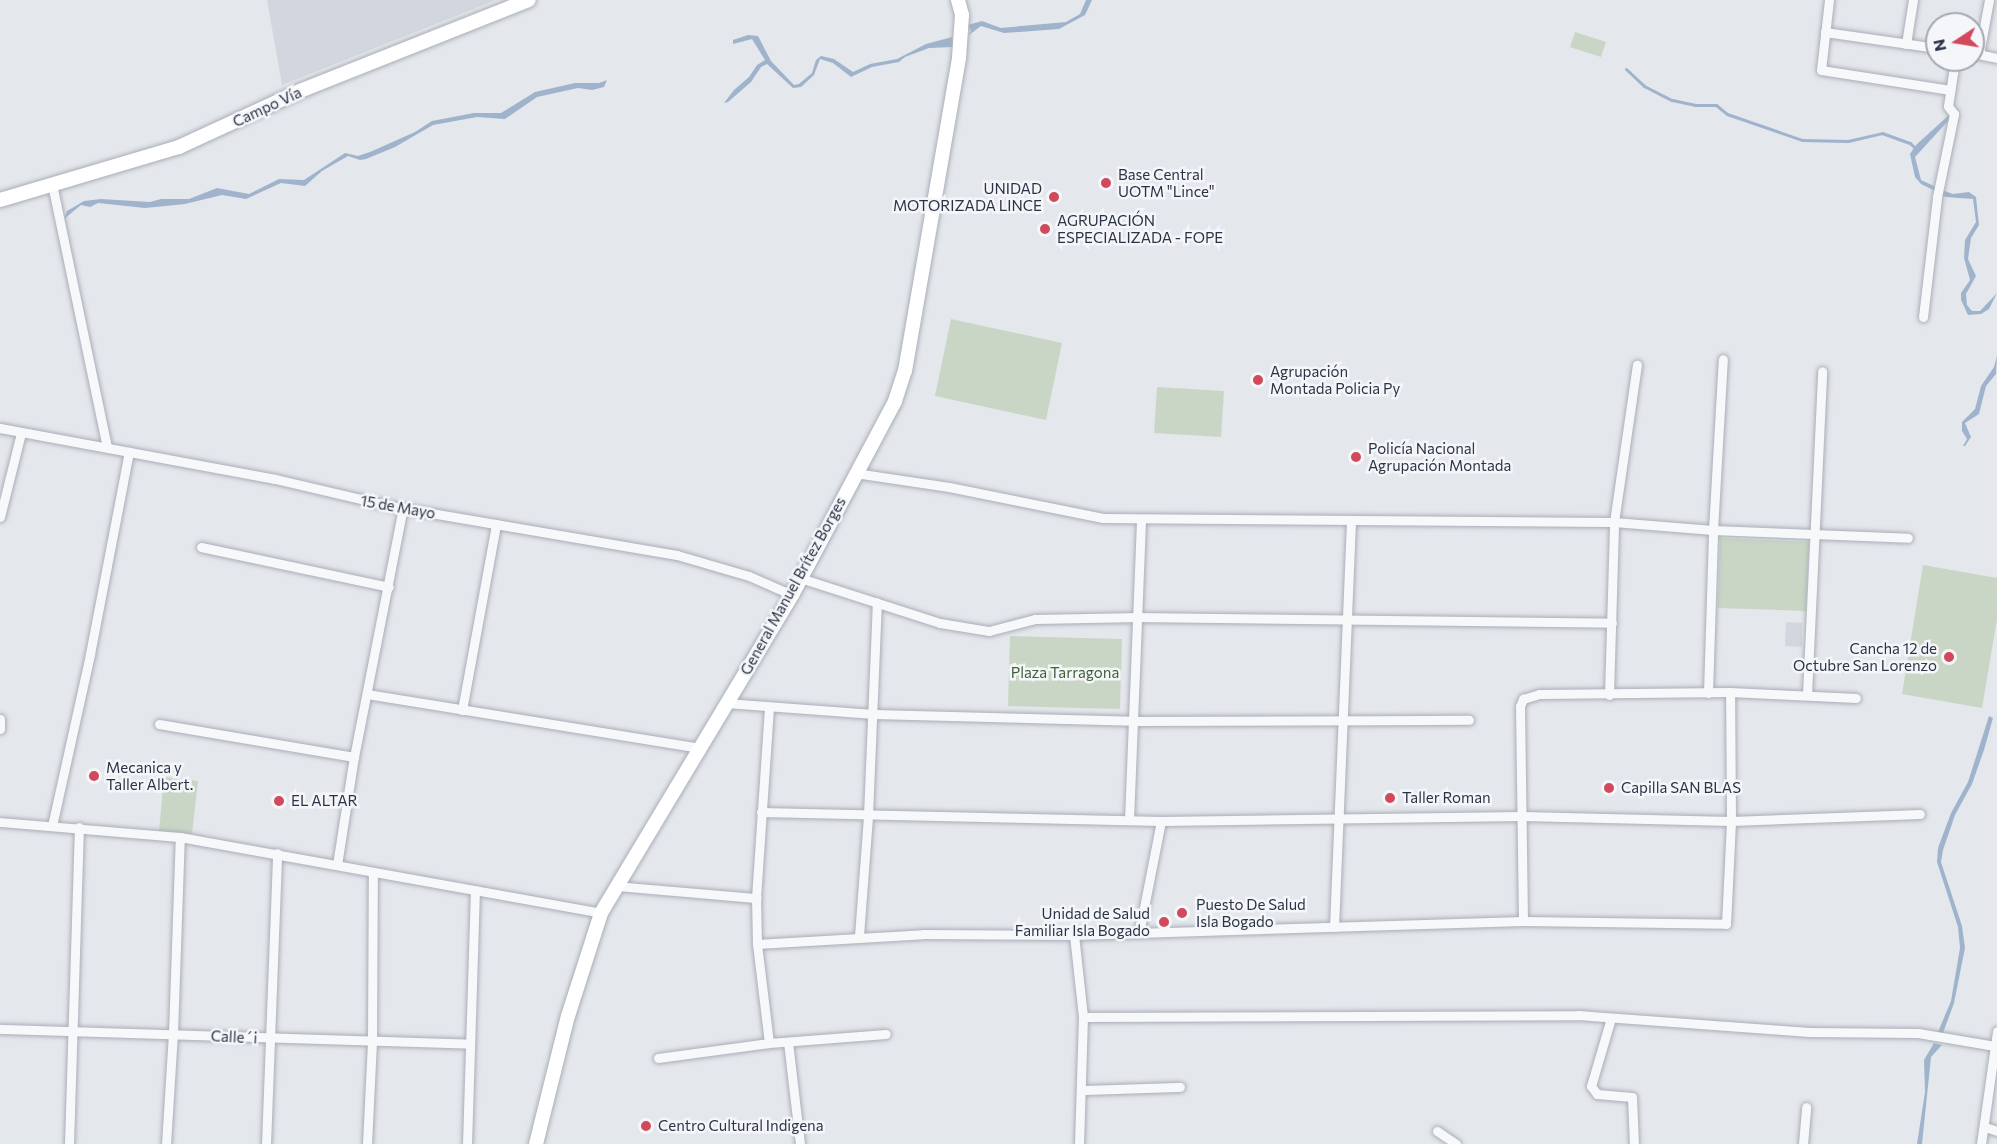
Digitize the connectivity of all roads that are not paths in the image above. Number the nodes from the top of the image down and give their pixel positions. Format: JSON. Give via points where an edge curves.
{"nodes":[{"id":1,"x":530,"y":0,"type":"edge"},
{"id":2,"x":958,"y":0,"type":"edge"},
{"id":3,"x":1828,"y":0,"type":"edge"},
{"id":4,"x":1913,"y":0,"type":"edge"},
{"id":5,"x":1989,"y":0,"type":"edge"},
{"id":6,"x":1985,"y":17,"type":"edge"},
{"id":7,"x":1825,"y":32,"type":"junction"},
{"id":8,"x":1906,"y":44,"type":"junction"},
{"id":9,"x":1925,"y":46,"type":"edge"},
{"id":10,"x":1953,"y":72,"type":"edge"},
{"id":11,"x":1950,"y":90,"type":"junction"},
{"id":12,"x":52,"y":184,"type":"junction"},
{"id":13,"x":0,"y":200,"type":"edge"},
{"id":14,"x":1923,"y":317,"type":"dead end"},
{"id":15,"x":1724,"y":359,"type":"dead end"},
{"id":16,"x":1637,"y":365,"type":"dead end"},
{"id":17,"x":1822,"y":371,"type":"dead end"},
{"id":18,"x":0,"y":428,"type":"edge"},
{"id":19,"x":21,"y":433,"type":"junction"},
{"id":20,"x":107,"y":447,"type":"junction"},
{"id":21,"x":129,"y":452,"type":"junction"},
{"id":22,"x":855,"y":473,"type":"junction"},
{"id":23,"x":403,"y":508,"type":"junction"},
{"id":24,"x":0,"y":517,"type":"edge"},
{"id":25,"x":1141,"y":519,"type":"junction"},
{"id":26,"x":1351,"y":520,"type":"junction"},
{"id":27,"x":1614,"y":522,"type":"junction"},
{"id":28,"x":496,"y":524,"type":"junction"},
{"id":29,"x":1713,"y":530,"type":"junction"},
{"id":30,"x":1815,"y":534,"type":"junction"},
{"id":31,"x":1908,"y":538,"type":"dead end"},
{"id":32,"x":201,"y":547,"type":"dead end"},
{"id":33,"x":800,"y":578,"type":"junction"},
{"id":34,"x":389,"y":587,"type":"junction"},
{"id":35,"x":792,"y":595,"type":"junction"},
{"id":36,"x":877,"y":602,"type":"junction"},
{"id":37,"x":1139,"y":617,"type":"junction"},
{"id":38,"x":1347,"y":621,"type":"junction"},
{"id":39,"x":1612,"y":623,"type":"junction"},
{"id":40,"x":1730,"y":692,"type":"junction"},
{"id":41,"x":1708,"y":693,"type":"junction"},
{"id":42,"x":367,"y":694,"type":"junction"},
{"id":43,"x":1807,"y":694,"type":"junction"},
{"id":44,"x":1610,"y":695,"type":"junction"},
{"id":45,"x":1856,"y":698,"type":"dead end"},
{"id":46,"x":726,"y":703,"type":"junction"},
{"id":47,"x":769,"y":706,"type":"junction"},
{"id":48,"x":462,"y":710,"type":"junction"},
{"id":49,"x":873,"y":714,"type":"junction"},
{"id":50,"x":0,"y":719,"type":"edge"},
{"id":51,"x":1469,"y":720,"type":"dead end"},
{"id":52,"x":1133,"y":721,"type":"junction"},
{"id":53,"x":1342,"y":722,"type":"junction"},
{"id":54,"x":159,"y":724,"type":"dead end"},
{"id":55,"x":0,"y":729,"type":"edge"},
{"id":56,"x":699,"y":748,"type":"junction"},
{"id":57,"x":354,"y":757,"type":"junction"},
{"id":58,"x":761,"y":812,"type":"junction"},
{"id":59,"x":1920,"y":814,"type":"dead end"},
{"id":60,"x":868,"y":815,"type":"junction"},
{"id":61,"x":1522,"y":816,"type":"junction"},
{"id":62,"x":1340,"y":818,"type":"junction"},
{"id":63,"x":1129,"y":820,"type":"junction"},
{"id":64,"x":1161,"y":821,"type":"junction"},
{"id":65,"x":1731,"y":821,"type":"junction"},
{"id":66,"x":0,"y":822,"type":"edge"},
{"id":67,"x":52,"y":826,"type":"junction"},
{"id":68,"x":79,"y":827,"type":"junction"},
{"id":69,"x":180,"y":837,"type":"junction"},
{"id":70,"x":277,"y":853,"type":"junction"},
{"id":71,"x":337,"y":865,"type":"junction"},
{"id":72,"x":373,"y":873,"type":"junction"},
{"id":73,"x":616,"y":886,"type":"junction"},
{"id":74,"x":475,"y":890,"type":"junction"},
{"id":75,"x":756,"y":898,"type":"junction"},
{"id":76,"x":601,"y":913,"type":"junction"},
{"id":77,"x":1523,"y":921,"type":"junction"},
{"id":78,"x":1335,"y":927,"type":"junction"},
{"id":79,"x":1139,"y":933,"type":"junction"},
{"id":80,"x":1074,"y":935,"type":"junction"},
{"id":81,"x":859,"y":936,"type":"junction"},
{"id":82,"x":757,"y":944,"type":"junction"},
{"id":83,"x":1083,"y":1017,"type":"junction"},
{"id":84,"x":1611,"y":1018,"type":"junction"},
{"id":85,"x":0,"y":1029,"type":"edge"},
{"id":86,"x":74,"y":1030,"type":"junction"},
{"id":87,"x":1997,"y":1031,"type":"edge"},
{"id":88,"x":173,"y":1033,"type":"junction"},
{"id":89,"x":886,"y":1034,"type":"dead end"},
{"id":90,"x":268,"y":1039,"type":"junction"},
{"id":91,"x":372,"y":1040,"type":"junction"},
{"id":92,"x":788,"y":1042,"type":"junction"},
{"id":93,"x":769,"y":1043,"type":"junction"},
{"id":94,"x":468,"y":1044,"type":"junction"},
{"id":95,"x":1995,"y":1046,"type":"junction"},
{"id":96,"x":658,"y":1058,"type":"dead end"},
{"id":97,"x":1180,"y":1087,"type":"dead end"},
{"id":98,"x":1082,"y":1090,"type":"junction"},
{"id":99,"x":1806,"y":1107,"type":"dead end"},
{"id":100,"x":1985,"y":1127,"type":"junction"},
{"id":101,"x":1437,"y":1131,"type":"dead end"},
{"id":102,"x":1997,"y":1131,"type":"edge"},
{"id":103,"x":69,"y":1144,"type":"edge"},
{"id":104,"x":166,"y":1144,"type":"edge"},
{"id":105,"x":266,"y":1144,"type":"edge"},
{"id":106,"x":367,"y":1144,"type":"edge"},
{"id":107,"x":467,"y":1144,"type":"edge"},
{"id":108,"x":536,"y":1144,"type":"edge"},
{"id":109,"x":800,"y":1144,"type":"edge"},
{"id":110,"x":1079,"y":1144,"type":"edge"},
{"id":111,"x":1456,"y":1144,"type":"edge"},
{"id":112,"x":1634,"y":1144,"type":"edge"},
{"id":113,"x":1803,"y":1144,"type":"edge"},
{"id":114,"x":1981,"y":1144,"type":"edge"}],
"edges":[{"from":1,"to":12,"type":"street","name":"Campo Vía","via":[[300,91],[179,147]]},
{"from":2,"to":22,"type":"street","name":"General Manuel Brítez Borges","via":[[962,38],[905,371],[895,402]]},
{"from":3,"to":7,"type":"street"},
{"from":4,"to":8,"type":"street"},
{"from":5,"to":6,"type":"street"},
{"from":7,"to":8,"type":"street"},
{"from":7,"to":11,"type":"street","via":[[1821,70]]},
{"from":8,"to":9,"type":"street"},
{"from":10,"to":11,"type":"street"},
{"from":11,"to":14,"type":"street","via":[[1948,106],[1954,117],[1938,197]]},
{"from":12,"to":13,"type":"street","name":"Campo Vía"},
{"from":12,"to":20,"type":"street"},
{"from":15,"to":29,"type":"street"},
{"from":16,"to":27,"type":"street"},
{"from":17,"to":30,"type":"street"},
{"from":18,"to":19,"type":"street","name":"15 de Mayo"},
{"from":19,"to":20,"type":"street","name":"15 de Mayo"},
{"from":19,"to":24,"type":"street"},
{"from":20,"to":21,"type":"street","name":"15 de Mayo"},
{"from":21,"to":23,"type":"street","name":"15 de Mayo"},
{"from":21,"to":67,"type":"street"},
{"from":22,"to":25,"type":"street","via":[[949,487],[1103,518]]},
{"from":22,"to":33,"type":"street","name":"General Manuel Brítez Borges"},
{"from":23,"to":28,"type":"street","name":"15 de Mayo"},
{"from":23,"to":34,"type":"street"},
{"from":25,"to":26,"type":"street"},
{"from":25,"to":37,"type":"street"},
{"from":26,"to":27,"type":"street"},
{"from":26,"to":38,"type":"street"},
{"from":27,"to":29,"type":"street"},
{"from":27,"to":39,"type":"street"},
{"from":28,"to":35,"type":"street","name":"15 de Mayo","via":[[677,555],[749,576]]},
{"from":28,"to":48,"type":"street"},
{"from":29,"to":30,"type":"street"},
{"from":29,"to":41,"type":"street"},
{"from":30,"to":31,"type":"street"},
{"from":30,"to":43,"type":"street"},
{"from":32,"to":34,"type":"street"},
{"from":33,"to":35,"type":"street","name":"General Manuel Brítez Borges"},
{"from":33,"to":36,"type":"street"},
{"from":34,"to":42,"type":"street"},
{"from":35,"to":46,"type":"street","name":"General Manuel Brítez Borges"},
{"from":36,"to":37,"type":"street","via":[[940,623],[989,631],[1035,619]]},
{"from":36,"to":49,"type":"street"},
{"from":37,"to":38,"type":"street"},
{"from":37,"to":52,"type":"street"},
{"from":38,"to":39,"type":"street"},
{"from":38,"to":53,"type":"street"},
{"from":39,"to":44,"type":"street"},
{"from":40,"to":41,"type":"street"},
{"from":40,"to":43,"type":"street"},
{"from":40,"to":65,"type":"street"},
{"from":41,"to":44,"type":"street"},
{"from":42,"to":48,"type":"street"},
{"from":42,"to":57,"type":"street"},
{"from":43,"to":45,"type":"street"},
{"from":44,"to":61,"type":"street","via":[[1539,694],[1523,699]]},
{"from":46,"to":47,"type":"street"},
{"from":46,"to":56,"type":"street","name":"General Manuel Brítez Borges"},
{"from":47,"to":49,"type":"street"},
{"from":47,"to":58,"type":"street"},
{"from":48,"to":56,"type":"street"},
{"from":49,"to":52,"type":"street"},
{"from":49,"to":60,"type":"street"},
{"from":50,"to":55,"type":"street"},
{"from":51,"to":53,"type":"street"},
{"from":52,"to":53,"type":"street"},
{"from":52,"to":63,"type":"street"},
{"from":53,"to":62,"type":"street"},
{"from":54,"to":57,"type":"street"},
{"from":56,"to":73,"type":"street","name":"General Manuel Brítez Borges"},
{"from":57,"to":71,"type":"street"},
{"from":58,"to":60,"type":"street"},
{"from":58,"to":75,"type":"street"},
{"from":59,"to":65,"type":"street"},
{"from":60,"to":63,"type":"street"},
{"from":60,"to":81,"type":"street"},
{"from":61,"to":62,"type":"street"},
{"from":61,"to":65,"type":"street"},
{"from":61,"to":77,"type":"street"},
{"from":62,"to":64,"type":"street"},
{"from":62,"to":78,"type":"street"},
{"from":63,"to":64,"type":"street"},
{"from":64,"to":79,"type":"street"},
{"from":65,"to":77,"type":"street","via":[[1726,924]]},
{"from":66,"to":67,"type":"street"},
{"from":67,"to":68,"type":"street"},
{"from":68,"to":69,"type":"street"},
{"from":68,"to":86,"type":"street"},
{"from":69,"to":70,"type":"street"},
{"from":69,"to":88,"type":"street"},
{"from":70,"to":71,"type":"street"},
{"from":70,"to":90,"type":"street"},
{"from":71,"to":72,"type":"street"},
{"from":72,"to":74,"type":"street"},
{"from":72,"to":91,"type":"street"},
{"from":73,"to":75,"type":"street"},
{"from":73,"to":76,"type":"street","name":"General Manuel Brítez Borges"},
{"from":74,"to":76,"type":"street"},
{"from":74,"to":94,"type":"street"},
{"from":75,"to":82,"type":"street"},
{"from":76,"to":108,"type":"street","name":"General Manuel Brítez Borges","via":[[570,1006]]},
{"from":77,"to":78,"type":"street"},
{"from":78,"to":79,"type":"street"},
{"from":79,"to":80,"type":"street"},
{"from":80,"to":81,"type":"street"},
{"from":80,"to":83,"type":"street"},
{"from":81,"to":82,"type":"street"},
{"from":82,"to":93,"type":"street"},
{"from":83,"to":84,"type":"street","via":[[1403,1014]]},
{"from":83,"to":98,"type":"street"},
{"from":84,"to":95,"type":"street","via":[[1809,1032],[1918,1033]]},
{"from":84,"to":112,"type":"street","via":[[1591,1086],[1597,1094],[1632,1097]]},
{"from":85,"to":86,"type":"street","name":"Calle´i"},
{"from":86,"to":88,"type":"street","name":"Calle´i"},
{"from":86,"to":103,"type":"street"},
{"from":87,"to":95,"type":"street"},
{"from":88,"to":90,"type":"street","name":"Calle´i"},
{"from":88,"to":104,"type":"street"},
{"from":89,"to":92,"type":"street"},
{"from":90,"to":91,"type":"street","name":"Calle´i"},
{"from":90,"to":105,"type":"street"},
{"from":91,"to":94,"type":"street","name":"Calle´i"},
{"from":91,"to":106,"type":"street"},
{"from":92,"to":93,"type":"street"},
{"from":92,"to":109,"type":"street"},
{"from":93,"to":96,"type":"street"},
{"from":94,"to":107,"type":"street"},
{"from":95,"to":100,"type":"street"},
{"from":97,"to":98,"type":"street"},
{"from":98,"to":110,"type":"street"},
{"from":99,"to":113,"type":"street"},
{"from":100,"to":102,"type":"street"},
{"from":100,"to":114,"type":"street"},
{"from":101,"to":111,"type":"street"}]}
